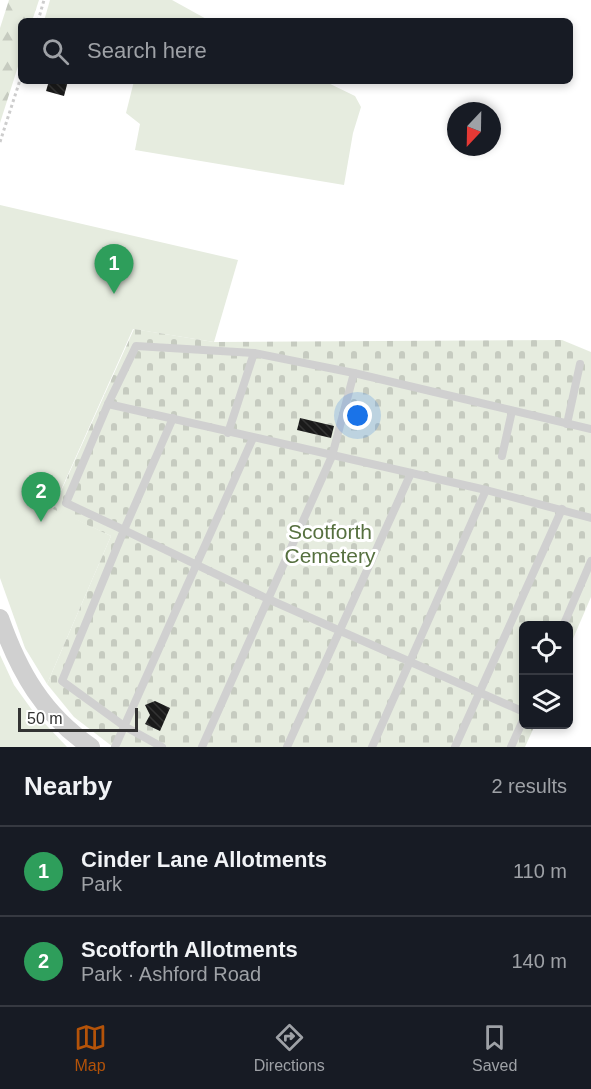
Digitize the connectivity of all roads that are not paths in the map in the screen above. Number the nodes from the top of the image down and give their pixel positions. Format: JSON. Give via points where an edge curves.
{"nodes":[{"id":1,"x":254,"y":353,"type":"junction"},
{"id":2,"x":580,"y":364,"type":"dead end"},
{"id":3,"x":354,"y":373,"type":"junction"},
{"id":4,"x":108,"y":404,"type":"junction"},
{"id":5,"x":512,"y":411,"type":"junction"},
{"id":6,"x":173,"y":418,"type":"junction"},
{"id":7,"x":567,"y":424,"type":"junction"},
{"id":8,"x":591,"y":429,"type":"edge"},
{"id":9,"x":228,"y":433,"type":"junction"},
{"id":10,"x":253,"y":438,"type":"junction"},
{"id":11,"x":332,"y":456,"type":"junction"},
{"id":12,"x":502,"y":456,"type":"dead end"},
{"id":13,"x":411,"y":473,"type":"junction"},
{"id":14,"x":486,"y":490,"type":"junction"},
{"id":15,"x":562,"y":509,"type":"junction"},
{"id":16,"x":591,"y":518,"type":"edge"},
{"id":17,"x":124,"y":530,"type":"junction"},
{"id":18,"x":591,"y":561,"type":"edge"},
{"id":19,"x":196,"y":566,"type":"junction"},
{"id":20,"x":268,"y":599,"type":"junction"},
{"id":21,"x":0,"y":618,"type":"edge"},
{"id":22,"x":565,"y":621,"type":"edge"},
{"id":23,"x":339,"y":630,"type":"junction"},
{"id":24,"x":411,"y":661,"type":"junction"},
{"id":25,"x":479,"y":693,"type":"junction"},
{"id":26,"x":519,"y":710,"type":"edge"},
{"id":27,"x":124,"y":726,"type":"junction"},
{"id":28,"x":519,"y":729,"type":"edge"},
{"id":29,"x":91,"y":747,"type":"edge"},
{"id":30,"x":116,"y":747,"type":"edge"},
{"id":31,"x":162,"y":747,"type":"edge"},
{"id":32,"x":202,"y":747,"type":"edge"},
{"id":33,"x":287,"y":747,"type":"edge"},
{"id":34,"x":372,"y":747,"type":"edge"},
{"id":35,"x":455,"y":747,"type":"edge"},
{"id":36,"x":511,"y":747,"type":"edge"}],
"edges":[{"from":1,"to":3,"type":"lane"},
{"from":1,"to":4,"type":"lane","via":[[136,346]]},
{"from":1,"to":9,"type":"lane"},
{"from":2,"to":7,"type":"lane"},
{"from":3,"to":5,"type":"lane"},
{"from":3,"to":11,"type":"lane"},
{"from":4,"to":6,"type":"lane"},
{"from":4,"to":17,"type":"lane","via":[[66,503]]},
{"from":5,"to":7,"type":"lane"},
{"from":5,"to":12,"type":"lane"},
{"from":6,"to":9,"type":"lane"},
{"from":6,"to":17,"type":"lane"},
{"from":7,"to":8,"type":"lane"},
{"from":9,"to":10,"type":"lane"},
{"from":10,"to":11,"type":"lane"},
{"from":10,"to":19,"type":"lane"},
{"from":11,"to":13,"type":"lane"},
{"from":11,"to":20,"type":"lane"},
{"from":13,"to":14,"type":"lane"},
{"from":13,"to":23,"type":"lane"},
{"from":14,"to":15,"type":"lane"},
{"from":14,"to":24,"type":"lane"},
{"from":15,"to":16,"type":"lane"},
{"from":15,"to":25,"type":"lane"},
{"from":17,"to":19,"type":"lane"},
{"from":17,"to":27,"type":"lane","via":[[62,681]]},
{"from":18,"to":22,"type":"lane"},
{"from":19,"to":20,"type":"lane"},
{"from":19,"to":27,"type":"lane"},
{"from":20,"to":23,"type":"lane"},
{"from":20,"to":32,"type":"lane"},
{"from":21,"to":29,"type":"street","via":[[17,663],[34,691],[63,725]]},
{"from":23,"to":24,"type":"lane"},
{"from":23,"to":33,"type":"lane"},
{"from":24,"to":25,"type":"lane"},
{"from":24,"to":34,"type":"lane"},
{"from":25,"to":26,"type":"lane"},
{"from":25,"to":35,"type":"lane"},
{"from":27,"to":30,"type":"lane"},
{"from":27,"to":31,"type":"lane"},
{"from":28,"to":36,"type":"lane"}]}
